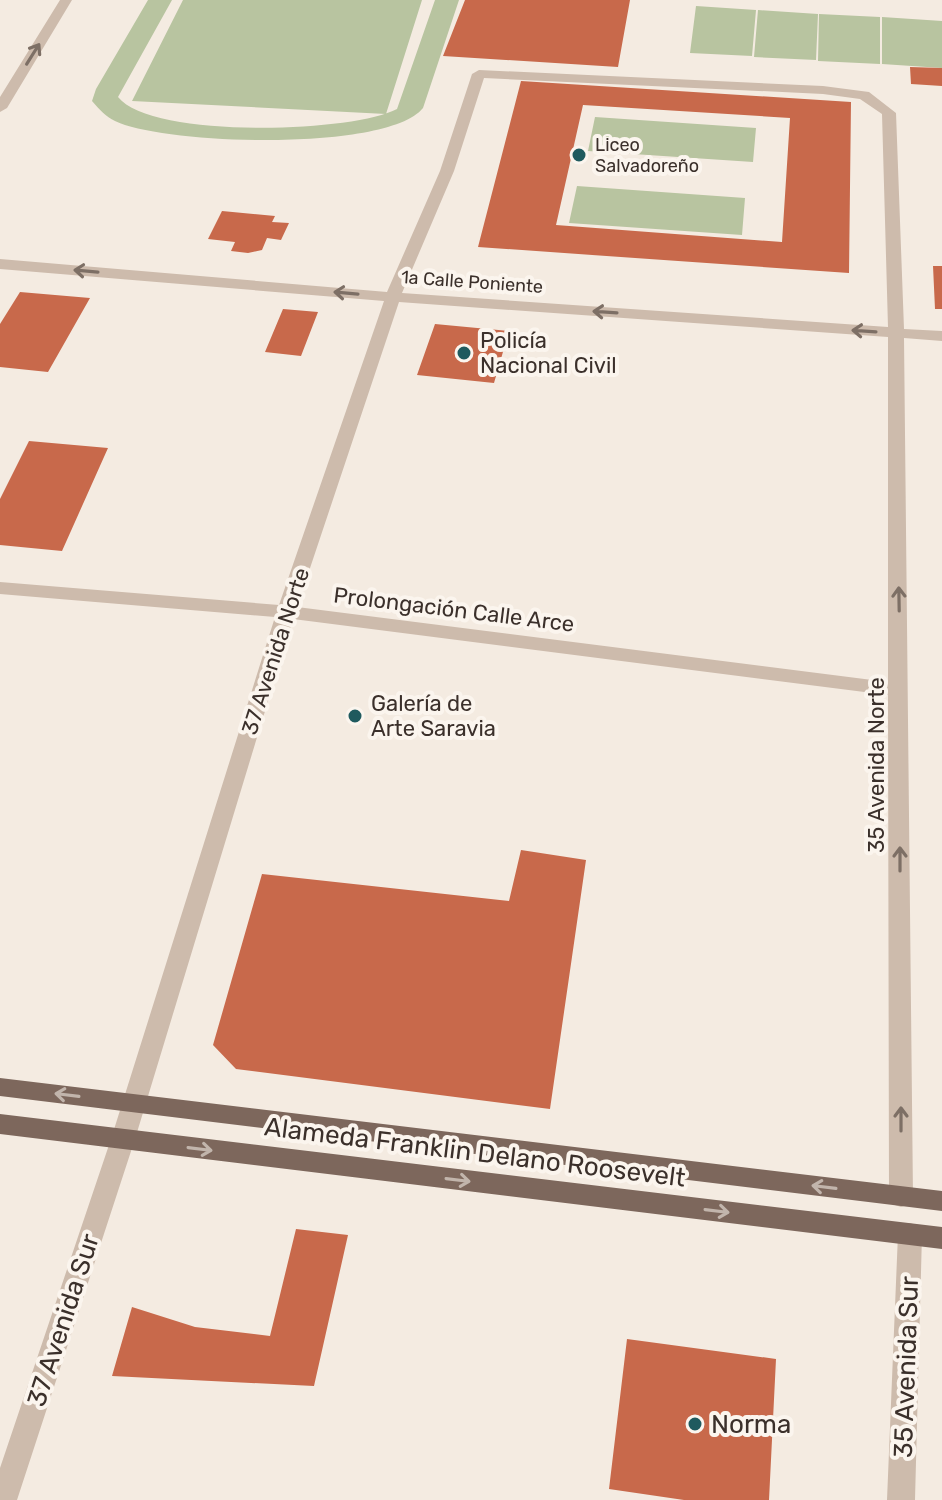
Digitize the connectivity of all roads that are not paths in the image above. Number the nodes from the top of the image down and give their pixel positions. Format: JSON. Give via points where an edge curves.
{"nodes":[{"id":1,"x":66,"y":0,"type":"edge"},
{"id":2,"x":0,"y":108,"type":"edge"},
{"id":3,"x":447,"y":171,"type":"joint"},
{"id":4,"x":0,"y":264,"type":"edge"},
{"id":5,"x":393,"y":297,"type":"junction"},
{"id":6,"x":896,"y":333,"type":"junction"},
{"id":7,"x":942,"y":336,"type":"edge"},
{"id":8,"x":0,"y":588,"type":"edge"},
{"id":9,"x":286,"y":612,"type":"junction"},
{"id":10,"x":900,"y":690,"type":"junction"},
{"id":11,"x":0,"y":1087,"type":"edge"},
{"id":12,"x":134,"y":1103,"type":"junction"},
{"id":13,"x":0,"y":1124,"type":"edge"},
{"id":14,"x":123,"y":1139,"type":"junction"},
{"id":15,"x":901,"y":1197,"type":"junction"},
{"id":16,"x":942,"y":1201,"type":"edge"},
{"id":17,"x":910,"y":1234,"type":"junction"},
{"id":18,"x":942,"y":1238,"type":"edge"},
{"id":19,"x":3,"y":1500,"type":"edge"},
{"id":20,"x":901,"y":1500,"type":"edge"}],
"edges":[{"from":2,"to":1,"type":"street","one_way":true},
{"from":3,"to":5,"type":"street","name":"37 Avenida Norte"},
{"from":3,"to":6,"type":"street","name":"35 Avenida Norte","via":[[479,74],[864,95],[889,113]]},
{"from":5,"to":4,"type":"street","name":"1a Calle Poniente","one_way":true},
{"from":6,"to":5,"type":"street","name":"1a Calle Poniente","one_way":true},
{"from":5,"to":9,"type":"street","name":"37 Avenida Norte"},
{"from":6,"to":7,"type":"street","name":"1a Calle Poniente"},
{"from":10,"to":6,"type":"street","name":"35 Avenida Norte","one_way":true},
{"from":8,"to":9,"type":"street","name":"Prolongación Calle Arce"},
{"from":9,"to":10,"type":"street","name":"Prolongación Calle Arce"},
{"from":9,"to":12,"type":"street","name":"37 Avenida Norte"},
{"from":15,"to":10,"type":"street","name":"35 Avenida Norte","one_way":true},
{"from":12,"to":11,"type":"main road","name":"Alameda Franklin Delano Roosevelt","one_way":true},
{"from":12,"to":14,"type":"street","name":"37 Avenida Norte"},
{"from":15,"to":12,"type":"main road","name":"Alameda Franklin Delano Roosevelt","one_way":true},
{"from":13,"to":14,"type":"main road","name":"Alameda Franklin Delano Roosevelt"},
{"from":14,"to":17,"type":"main road","name":"Alameda Franklin Delano Roosevelt","one_way":true},
{"from":14,"to":19,"type":"street","name":"37 Avenida Sur"},
{"from":15,"to":16,"type":"main road","name":"Alameda Franklin Delano Roosevelt"},
{"from":17,"to":18,"type":"main road","name":"Alameda Franklin Delano Roosevelt"},
{"from":17,"to":20,"type":"street","name":"35 Avenida Sur"}]}
